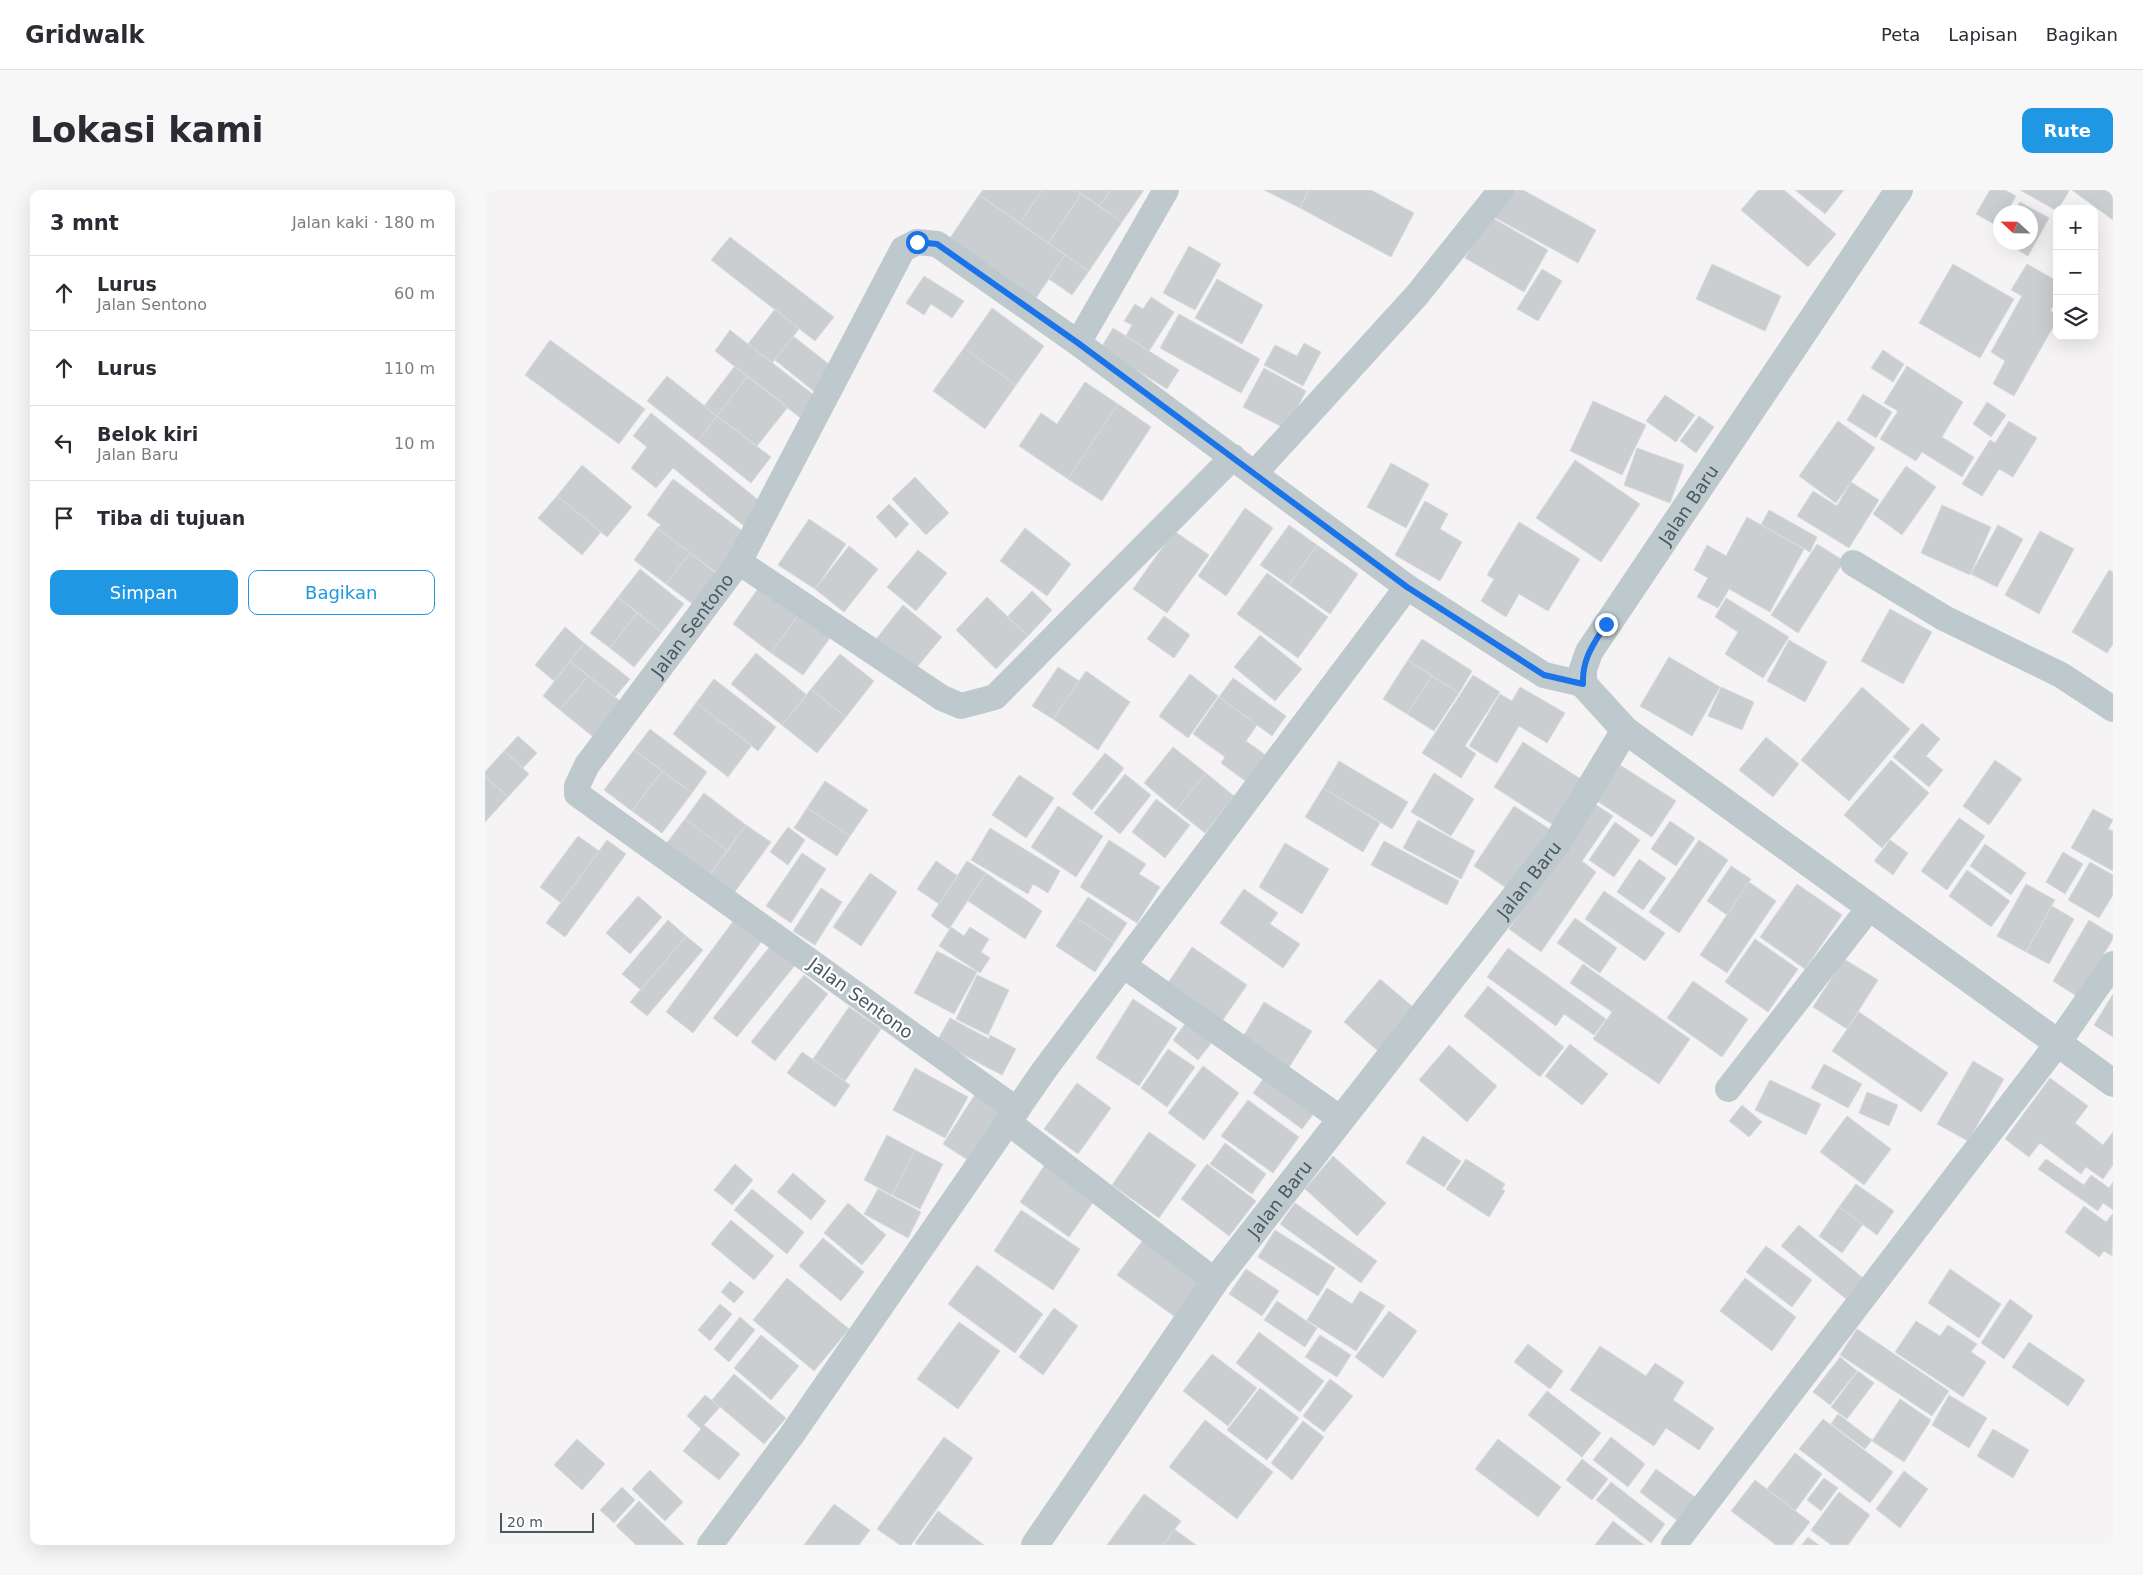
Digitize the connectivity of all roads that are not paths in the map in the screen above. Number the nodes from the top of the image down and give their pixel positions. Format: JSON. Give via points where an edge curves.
{"nodes":[{"id":1,"x":1166,"y":190,"type":"edge"},
{"id":2,"x":1501,"y":190,"type":"edge"},
{"id":3,"x":1899,"y":190,"type":"edge"},
{"id":4,"x":1078,"y":343,"type":"junction"},
{"id":5,"x":1233,"y":457,"type":"junction"},
{"id":6,"x":1255,"y":473,"type":"junction"},
{"id":7,"x":739,"y":562,"type":"junction"},
{"id":8,"x":1853,"y":563,"type":"dead end"},
{"id":9,"x":1407,"y":587,"type":"junction"},
{"id":10,"x":1583,"y":684,"type":"junction"},
{"id":11,"x":2113,"y":709,"type":"edge"},
{"id":12,"x":1625,"y":730,"type":"junction"},
{"id":13,"x":1870,"y":907,"type":"junction"},
{"id":14,"x":2113,"y":964,"type":"edge"},
{"id":15,"x":1123,"y":965,"type":"junction"},
{"id":16,"x":2058,"y":1043,"type":"junction"},
{"id":17,"x":2113,"y":1083,"type":"edge"},
{"id":18,"x":1727,"y":1089,"type":"dead end"},
{"id":19,"x":1013,"y":1116,"type":"junction"},
{"id":20,"x":1341,"y":1119,"type":"junction"},
{"id":21,"x":1215,"y":1281,"type":"junction"},
{"id":22,"x":710,"y":1545,"type":"edge"},
{"id":23,"x":1035,"y":1545,"type":"edge"},
{"id":24,"x":1674,"y":1545,"type":"edge"}],
"edges":[{"from":1,"to":4,"type":"street"},
{"from":2,"to":6,"type":"street","via":[[1417,295]]},
{"from":3,"to":10,"type":"street","name":"Jalan Baru","via":[[1606,624],[1589,652],[1583,669]]},
{"from":4,"to":5,"type":"street","name":"Jalan Sentono"},
{"from":4,"to":7,"type":"street","name":"Jalan Sentono","via":[[937,244],[917,242],[903,249]]},
{"from":5,"to":6,"type":"street","name":"Jalan Sentono"},
{"from":5,"to":7,"type":"street","via":[[995,697],[961,706],[942,698]]},
{"from":6,"to":9,"type":"street","name":"Jalan Sentono"},
{"from":7,"to":19,"type":"street","name":"Jalan Sentono","via":[[587,765],[577,786],[577,794]]},
{"from":8,"to":11,"type":"street","via":[[1944,618],[2061,675]]},
{"from":9,"to":10,"type":"street","name":"Jalan Sentono","via":[[1544,675]]},
{"from":9,"to":15,"type":"street"},
{"from":10,"to":12,"type":"street"},
{"from":12,"to":13,"type":"street"},
{"from":12,"to":20,"type":"street","name":"Jalan Baru","via":[[1557,843]]},
{"from":13,"to":16,"type":"street"},
{"from":13,"to":18,"type":"street"},
{"from":14,"to":16,"type":"street"},
{"from":15,"to":19,"type":"street"},
{"from":15,"to":20,"type":"street"},
{"from":16,"to":17,"type":"street"},
{"from":16,"to":24,"type":"street"},
{"from":19,"to":21,"type":"street"},
{"from":19,"to":22,"type":"street","via":[[791,1436]]},
{"from":20,"to":21,"type":"street","name":"Jalan Baru"},
{"from":21,"to":23,"type":"street","name":"Jalan Baru"}]}
